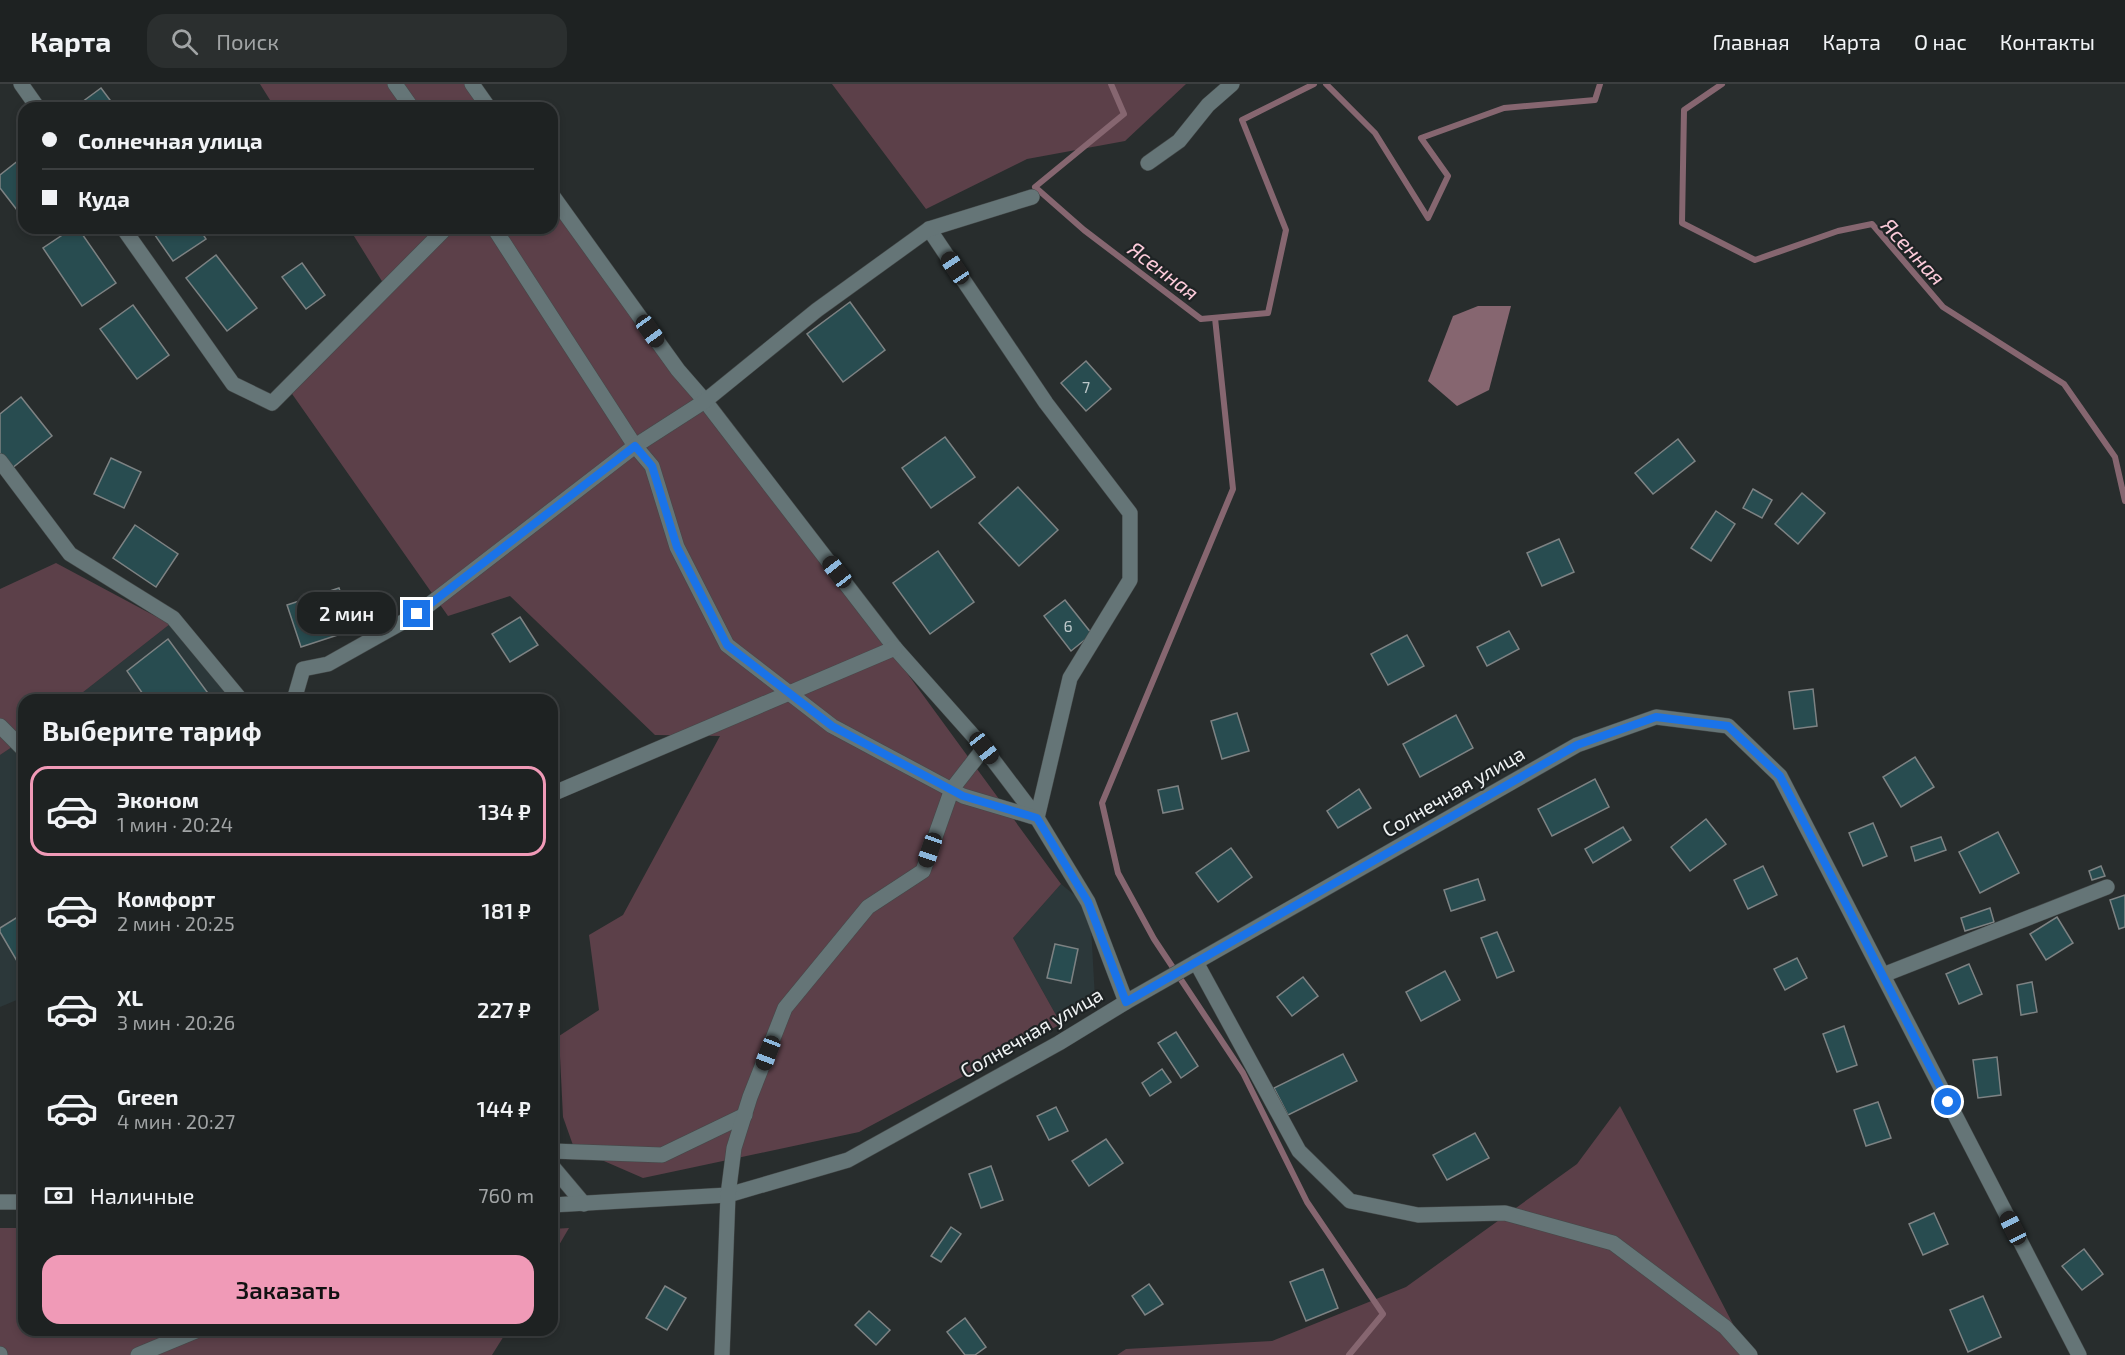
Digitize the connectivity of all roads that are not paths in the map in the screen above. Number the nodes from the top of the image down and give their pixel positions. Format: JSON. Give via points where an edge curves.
{"nodes":[{"id":1,"x":21,"y":84,"type":"edge"},
{"id":2,"x":395,"y":84,"type":"edge"},
{"id":3,"x":472,"y":84,"type":"edge"},
{"id":4,"x":1232,"y":84,"type":"edge"},
{"id":5,"x":34,"y":102,"type":"edge"},
{"id":6,"x":408,"y":102,"type":"edge"},
{"id":7,"x":485,"y":102,"type":"edge"},
{"id":8,"x":1148,"y":163,"type":"dead end"},
{"id":9,"x":1032,"y":197,"type":"dead end"},
{"id":10,"x":558,"y":203,"type":"edge"},
{"id":11,"x":929,"y":229,"type":"junction"},
{"id":12,"x":127,"y":234,"type":"edge"},
{"id":13,"x":440,"y":234,"type":"edge"},
{"id":14,"x":498,"y":234,"type":"edge"},
{"id":15,"x":705,"y":401,"type":"junction"},
{"id":16,"x":635,"y":446,"type":"junction"},
{"id":17,"x":0,"y":461,"type":"edge"},
{"id":18,"x":895,"y":648,"type":"junction"},
{"id":19,"x":236,"y":694,"type":"edge"},
{"id":20,"x":296,"y":694,"type":"edge"},
{"id":21,"x":790,"y":694,"type":"junction"},
{"id":22,"x":0,"y":726,"type":"edge"},
{"id":23,"x":18,"y":744,"type":"edge"},
{"id":24,"x":984,"y":748,"type":"junction"},
{"id":25,"x":952,"y":789,"type":"junction"},
{"id":26,"x":558,"y":791,"type":"edge"},
{"id":27,"x":1037,"y":818,"type":"junction"},
{"id":28,"x":2107,"y":887,"type":"dead end"},
{"id":29,"x":1196,"y":962,"type":"junction"},
{"id":30,"x":1883,"y":975,"type":"junction"},
{"id":31,"x":1126,"y":1002,"type":"junction"},
{"id":32,"x":745,"y":1115,"type":"junction"},
{"id":33,"x":558,"y":1151,"type":"edge"},
{"id":34,"x":558,"y":1173,"type":"edge"},
{"id":35,"x":728,"y":1195,"type":"junction"},
{"id":36,"x":0,"y":1202,"type":"edge"},
{"id":37,"x":18,"y":1202,"type":"edge"},
{"id":38,"x":558,"y":1204,"type":"edge"},
{"id":39,"x":584,"y":1204,"type":"junction"},
{"id":40,"x":184,"y":1336,"type":"edge"},
{"id":41,"x":138,"y":1355,"type":"edge"},
{"id":42,"x":722,"y":1355,"type":"edge"},
{"id":43,"x":1750,"y":1355,"type":"edge"},
{"id":44,"x":2079,"y":1355,"type":"edge"}],
"edges":[{"from":1,"to":5,"type":"street"},
{"from":2,"to":6,"type":"street"},
{"from":3,"to":7,"type":"street"},
{"from":4,"to":8,"type":"street","via":[[1208,105],[1179,141]]},
{"from":9,"to":11,"type":"street"},
{"from":10,"to":15,"type":"street","via":[[678,370]]},
{"from":11,"to":15,"type":"street","via":[[817,309]]},
{"from":11,"to":27,"type":"street","via":[[1046,403],[1130,513],[1130,580],[1070,678]]},
{"from":12,"to":13,"type":"street","via":[[233,384],[272,403]]},
{"from":14,"to":16,"type":"street"},
{"from":15,"to":16,"type":"street"},
{"from":15,"to":18,"type":"street"},
{"from":16,"to":20,"type":"street","via":[[417,614],[328,664],[303,669]]},
{"from":16,"to":21,"type":"street","via":[[652,466],[677,547],[727,645]]},
{"from":17,"to":19,"type":"street","via":[[70,554],[173,618]]},
{"from":18,"to":21,"type":"street"},
{"from":18,"to":24,"type":"street"},
{"from":21,"to":25,"type":"street","via":[[832,726]]},
{"from":21,"to":26,"type":"street"},
{"from":22,"to":23,"type":"street"},
{"from":24,"to":25,"type":"street"},
{"from":24,"to":27,"type":"street"},
{"from":25,"to":27,"type":"street","via":[[963,796]]},
{"from":25,"to":32,"type":"street","via":[[923,871],[868,907],[785,1008]]},
{"from":27,"to":31,"type":"street","via":[[1088,902]]},
{"from":28,"to":30,"type":"street"},
{"from":29,"to":30,"type":"street","name":"Солнечная улица","via":[[1577,745],[1656,717],[1728,726],[1780,776]]},
{"from":29,"to":31,"type":"street","name":"Солнечная улица"},
{"from":29,"to":43,"type":"street","via":[[1299,1151],[1350,1201],[1418,1215],[1505,1213],[1614,1243],[1725,1327]]},
{"from":30,"to":44,"type":"street","name":"Солнечная улица"},
{"from":31,"to":35,"type":"street","name":"Солнечная улица","via":[[848,1160]]},
{"from":32,"to":33,"type":"street","via":[[663,1155]]},
{"from":32,"to":35,"type":"street","via":[[734,1148]]},
{"from":34,"to":39,"type":"street"},
{"from":35,"to":39,"type":"street","name":"Солнечная улица"},
{"from":35,"to":42,"type":"street"},
{"from":36,"to":37,"type":"street"},
{"from":38,"to":39,"type":"street","name":"Солнечная улица"},
{"from":40,"to":41,"type":"street"}]}
